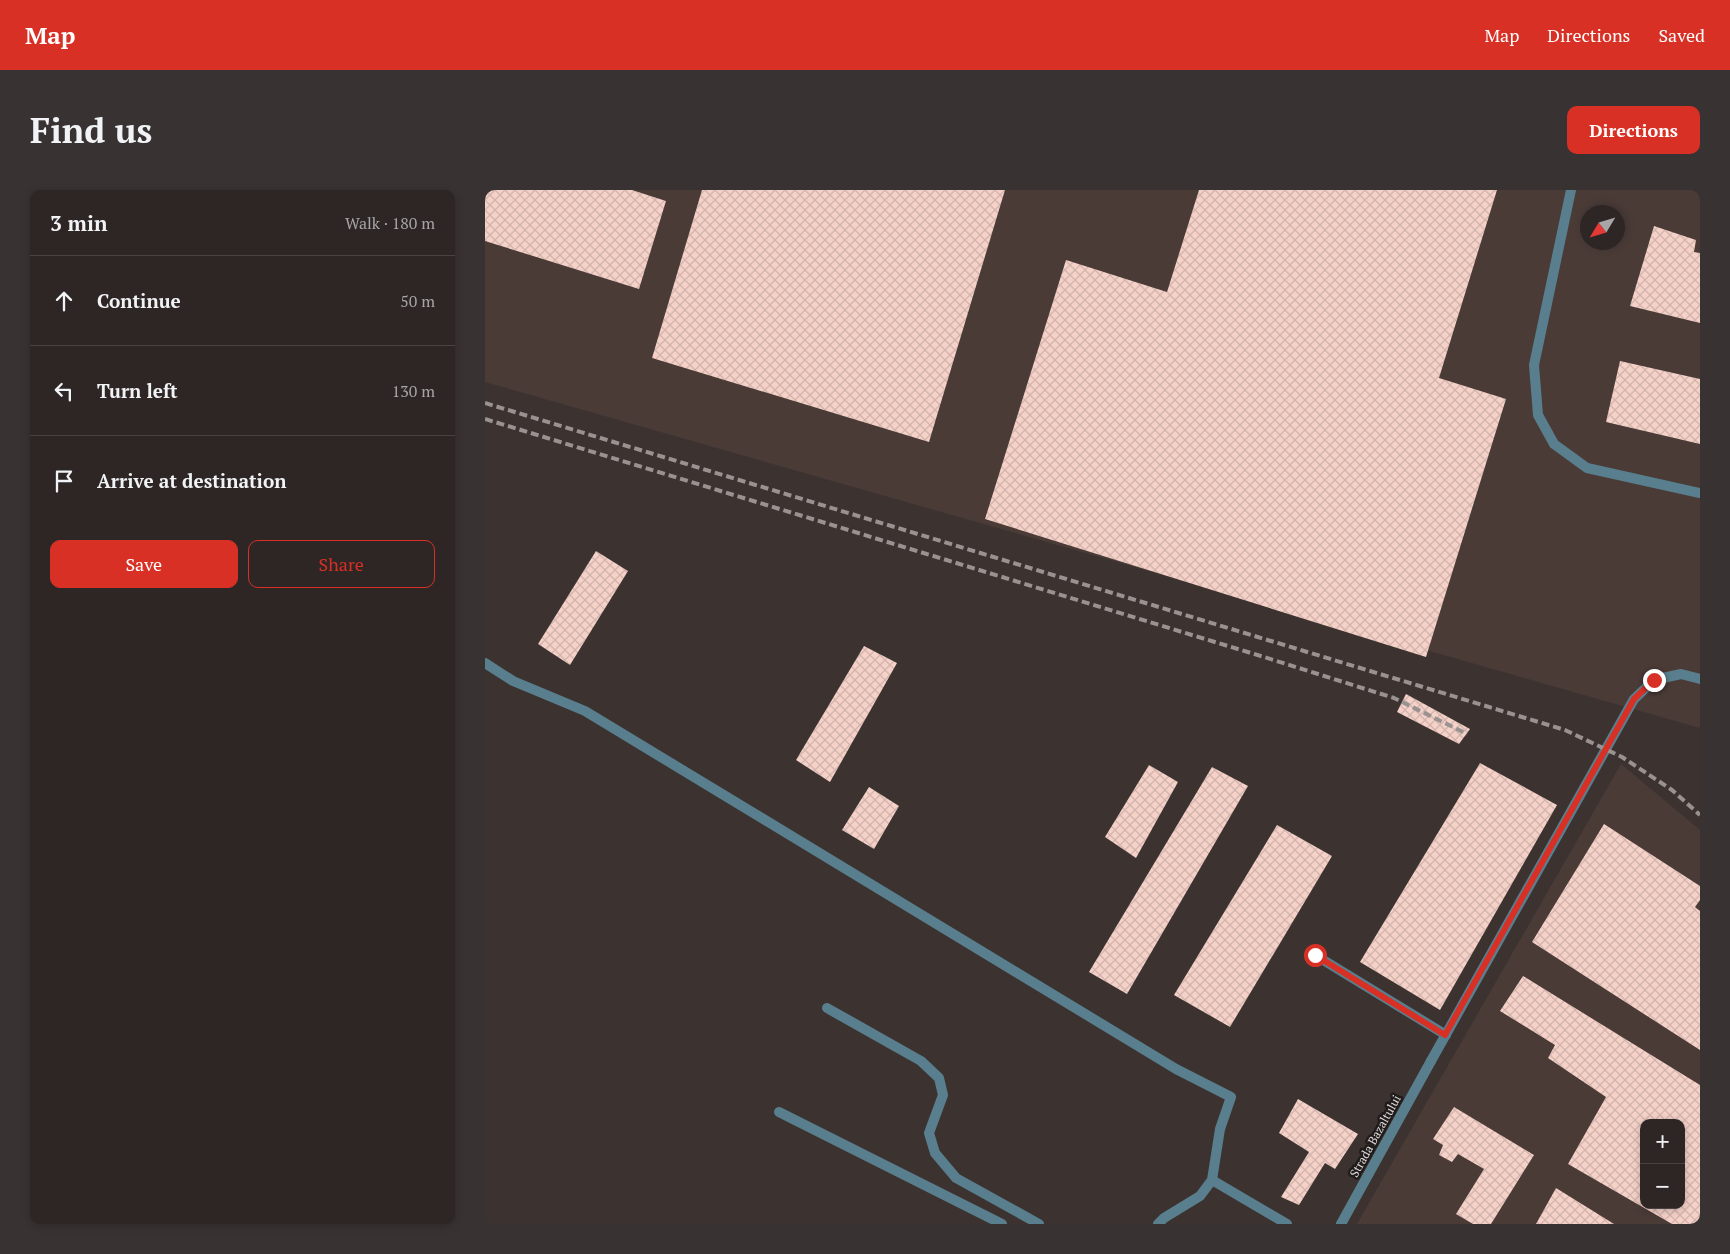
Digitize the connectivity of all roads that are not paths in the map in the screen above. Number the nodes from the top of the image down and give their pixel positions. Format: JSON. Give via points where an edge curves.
{"nodes":[{"id":1,"x":1571,"y":190,"type":"edge"},
{"id":2,"x":1700,"y":493,"type":"edge"},
{"id":3,"x":485,"y":663,"type":"edge"},
{"id":4,"x":1700,"y":679,"type":"edge"},
{"id":5,"x":1315,"y":955,"type":"dead end"},
{"id":6,"x":827,"y":1008,"type":"dead end"},
{"id":7,"x":1445,"y":1035,"type":"junction"},
{"id":8,"x":779,"y":1112,"type":"dead end"},
{"id":9,"x":1212,"y":1180,"type":"junction"},
{"id":10,"x":1002,"y":1224,"type":"edge"},
{"id":11,"x":1039,"y":1224,"type":"edge"},
{"id":12,"x":1159,"y":1224,"type":"edge"},
{"id":13,"x":1287,"y":1224,"type":"edge"},
{"id":14,"x":1341,"y":1224,"type":"edge"}],
"edges":[{"from":1,"to":2,"type":"street","via":[[1534,365],[1538,414],[1554,444],[1587,468]]},
{"from":3,"to":9,"type":"street","via":[[513,681],[585,711],[1176,1069],[1231,1097],[1220,1129]]},
{"from":4,"to":7,"type":"street","name":"Strada Bazaltului","via":[[1681,674],[1654,680],[1634,699]]},
{"from":5,"to":7,"type":"street"},
{"from":6,"to":11,"type":"street","via":[[921,1061],[939,1078],[943,1095],[929,1133],[935,1153],[956,1178]]},
{"from":7,"to":14,"type":"street","name":"Strada Bazaltului"},
{"from":8,"to":10,"type":"street"},
{"from":9,"to":12,"type":"street","via":[[1200,1196]]},
{"from":9,"to":13,"type":"street"}]}
